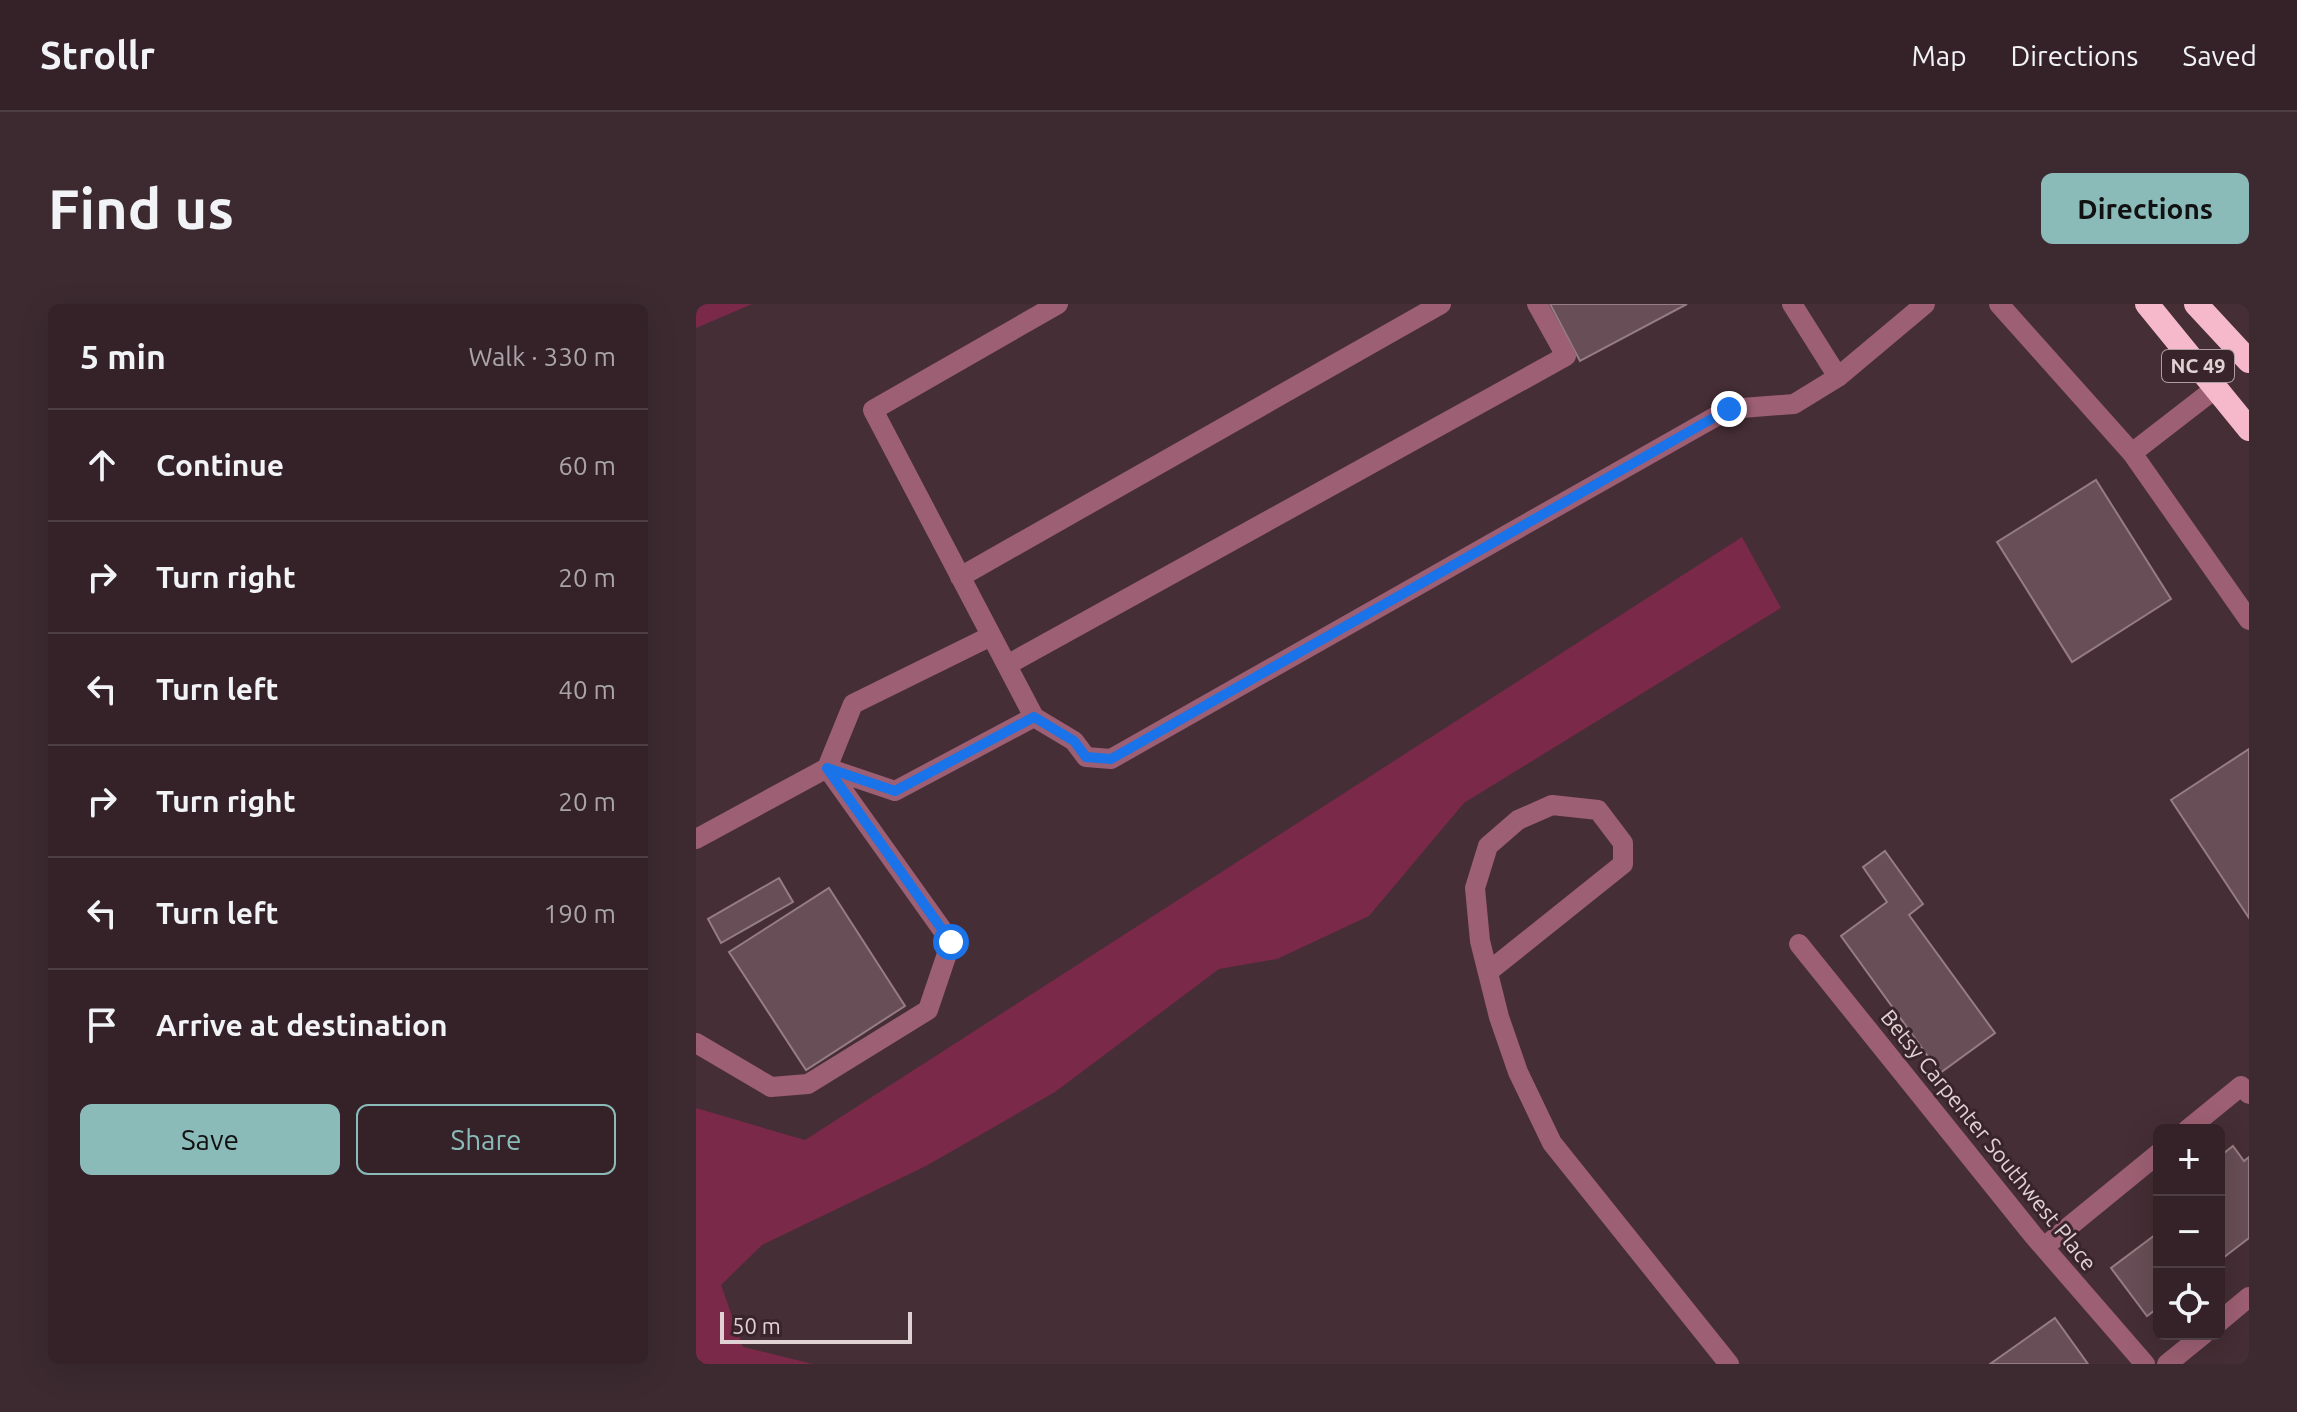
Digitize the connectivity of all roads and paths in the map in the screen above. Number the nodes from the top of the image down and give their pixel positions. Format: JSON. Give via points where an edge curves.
{"nodes":[{"id":1,"x":1058,"y":304,"type":"edge"},
{"id":2,"x":1441,"y":304,"type":"edge"},
{"id":3,"x":1537,"y":304,"type":"edge"},
{"id":4,"x":1792,"y":304,"type":"edge"},
{"id":5,"x":1925,"y":304,"type":"edge"},
{"id":6,"x":1999,"y":304,"type":"edge"},
{"id":7,"x":2147,"y":304,"type":"edge"},
{"id":8,"x":2196,"y":304,"type":"edge"},
{"id":9,"x":2249,"y":361,"type":"edge"},
{"id":10,"x":1838,"y":377,"type":"junction"},
{"id":11,"x":2216,"y":388,"type":"junction"},
{"id":12,"x":2249,"y":429,"type":"edge"},
{"id":13,"x":2132,"y":453,"type":"junction"},
{"id":14,"x":960,"y":577,"type":"junction"},
{"id":15,"x":2249,"y":620,"type":"edge"},
{"id":16,"x":991,"y":636,"type":"junction"},
{"id":17,"x":1007,"y":665,"type":"junction"},
{"id":18,"x":1034,"y":717,"type":"junction"},
{"id":19,"x":827,"y":768,"type":"junction"},
{"id":20,"x":696,"y":839,"type":"edge"},
{"id":21,"x":1799,"y":944,"type":"dead end"},
{"id":22,"x":1488,"y":972,"type":"junction"},
{"id":23,"x":696,"y":1043,"type":"edge"},
{"id":24,"x":2249,"y":1094,"type":"edge"},
{"id":25,"x":2194,"y":1124,"type":"edge"},
{"id":26,"x":2153,"y":1158,"type":"edge"},
{"id":27,"x":2044,"y":1247,"type":"junction"},
{"id":28,"x":2249,"y":1297,"type":"edge"},
{"id":29,"x":2225,"y":1317,"type":"edge"},
{"id":30,"x":2197,"y":1340,"type":"edge"},
{"id":31,"x":1729,"y":1364,"type":"edge"},
{"id":32,"x":2145,"y":1364,"type":"edge"},
{"id":33,"x":2167,"y":1364,"type":"edge"}],
"edges":[{"from":1,"to":14,"type":"street","via":[[873,410]]},
{"from":2,"to":14,"type":"street"},
{"from":3,"to":17,"type":"street","via":[[1566,356]]},
{"from":4,"to":10,"type":"street"},
{"from":5,"to":10,"type":"street"},
{"from":6,"to":13,"type":"street"},
{"from":7,"to":11,"type":"highway","number":"NC 49"},
{"from":8,"to":9,"type":"highway"},
{"from":10,"to":18,"type":"street","via":[[1794,404],[1729,409],[1111,759],[1086,757],[1074,741]]},
{"from":11,"to":12,"type":"highway","number":"NC 49"},
{"from":11,"to":13,"type":"street"},
{"from":13,"to":15,"type":"street"},
{"from":14,"to":16,"type":"street"},
{"from":16,"to":17,"type":"street"},
{"from":16,"to":19,"type":"street","via":[[853,704]]},
{"from":17,"to":18,"type":"street"},
{"from":18,"to":19,"type":"street","via":[[895,791]]},
{"from":19,"to":20,"type":"street"},
{"from":19,"to":23,"type":"street","via":[[951,942],[928,1010],[808,1084],[771,1087]]},
{"from":21,"to":27,"type":"street","name":"Betsy Carpenter Southwest Place"},
{"from":22,"to":22,"type":"street","via":[[1475,888],[1488,846],[1518,820],[1552,805],[1598,810],[1623,843],[1623,864]]},
{"from":22,"to":31,"type":"street","via":[[1518,1072],[1552,1143]]},
{"from":24,"to":25,"type":"street","via":[[2241,1086]]},
{"from":26,"to":27,"type":"street"},
{"from":27,"to":32,"type":"street","name":"Betsy Carpenter Southwest Place"},
{"from":28,"to":29,"type":"street"},
{"from":30,"to":33,"type":"street"}]}
